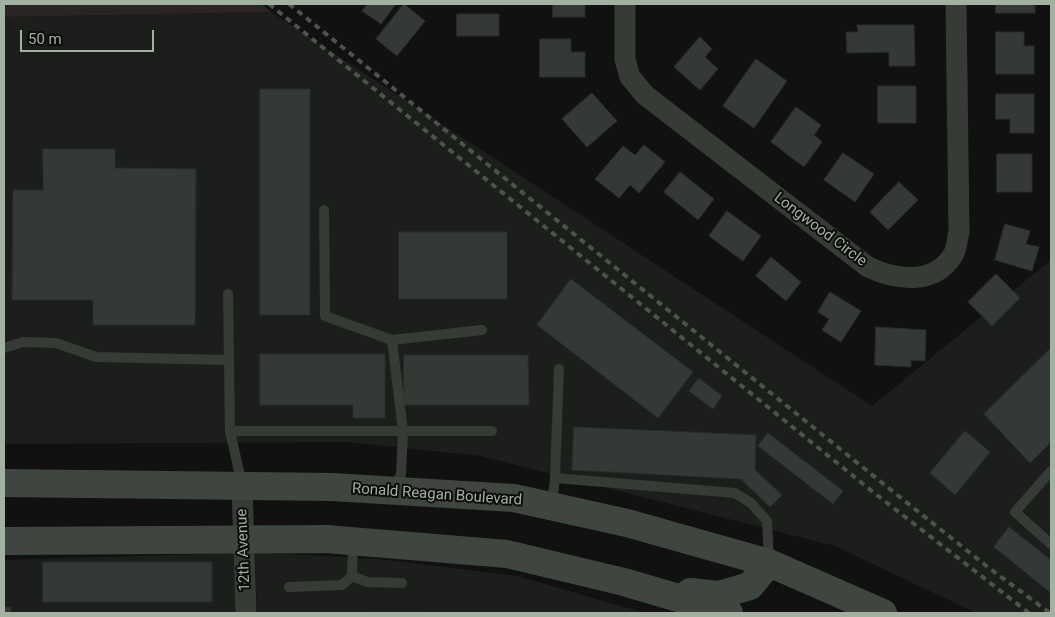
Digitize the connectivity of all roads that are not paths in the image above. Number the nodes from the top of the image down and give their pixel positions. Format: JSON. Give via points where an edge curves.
{"nodes":[{"id":1,"x":625,"y":4,"type":"edge"},
{"id":2,"x":956,"y":4,"type":"edge"},
{"id":3,"x":324,"y":210,"type":"dead end"},
{"id":4,"x":228,"y":294,"type":"dead end"},
{"id":5,"x":482,"y":330,"type":"dead end"},
{"id":6,"x":392,"y":340,"type":"junction"},
{"id":7,"x":4,"y":348,"type":"edge"},
{"id":8,"x":229,"y":360,"type":"junction"},
{"id":9,"x":559,"y":370,"type":"dead end"},
{"id":10,"x":230,"y":431,"type":"junction"},
{"id":11,"x":492,"y":431,"type":"dead end"},
{"id":12,"x":403,"y":432,"type":"junction"},
{"id":13,"x":1051,"y":471,"type":"edge"},
{"id":14,"x":555,"y":478,"type":"junction"},
{"id":15,"x":4,"y":483,"type":"edge"},
{"id":16,"x":242,"y":486,"type":"junction"},
{"id":17,"x":392,"y":490,"type":"junction"},
{"id":18,"x":552,"y":506,"type":"junction"},
{"id":19,"x":244,"y":540,"type":"junction"},
{"id":20,"x":4,"y":541,"type":"edge"},
{"id":21,"x":353,"y":541,"type":"junction"},
{"id":22,"x":1051,"y":544,"type":"edge"},
{"id":23,"x":769,"y":563,"type":"junction"},
{"id":24,"x":352,"y":576,"type":"junction"},
{"id":25,"x":624,"y":582,"type":"junction"},
{"id":26,"x":402,"y":583,"type":"dead end"},
{"id":27,"x":290,"y":587,"type":"dead end"},
{"id":28,"x":246,"y":613,"type":"edge"},
{"id":29,"x":729,"y":613,"type":"edge"},
{"id":30,"x":882,"y":613,"type":"edge"}],
"edges":[{"from":1,"to":2,"type":"street","name":"Longwood Circle","via":[[625,59],[630,77],[645,95],[868,267],[885,275],[907,278],[929,275],[942,267],[954,254],[959,232]]},
{"from":3,"to":6,"type":"lane","via":[[325,316]]},
{"from":4,"to":8,"type":"lane"},
{"from":5,"to":6,"type":"lane"},
{"from":6,"to":12,"type":"lane"},
{"from":7,"to":8,"type":"lane","via":[[23,342],[56,343],[96,357]]},
{"from":8,"to":10,"type":"lane"},
{"from":9,"to":14,"type":"lane"},
{"from":10,"to":12,"type":"lane"},
{"from":10,"to":16,"type":"lane"},
{"from":11,"to":12,"type":"lane"},
{"from":12,"to":17,"type":"lane","via":[[401,474]]},
{"from":13,"to":22,"type":"lane","via":[[1015,512]]},
{"from":14,"to":18,"type":"lane"},
{"from":14,"to":23,"type":"lane","via":[[735,493],[751,503],[766,521]]},
{"from":15,"to":16,"type":"main road","name":"Ronald Reagan Boulevard"},
{"from":16,"to":17,"type":"main road","name":"Ronald Reagan Boulevard"},
{"from":16,"to":19,"type":"street","name":"12th Avenue"},
{"from":17,"to":18,"type":"main road","name":"Ronald Reagan Boulevard","via":[[514,498]]},
{"from":18,"to":23,"type":"main road","name":"Ronald Reagan Boulevard","via":[[627,523]]},
{"from":19,"to":20,"type":"main road"},
{"from":19,"to":21,"type":"main road"},
{"from":19,"to":28,"type":"street","name":"12th Avenue"},
{"from":21,"to":24,"type":"lane"},
{"from":21,"to":25,"type":"main road","via":[[506,554]]},
{"from":23,"to":25,"type":"main road","via":[[750,586],[719,595]]},
{"from":23,"to":30,"type":"main road","name":"Ronald Reagan Boulevard"},
{"from":24,"to":26,"type":"lane","via":[[367,582]]},
{"from":24,"to":27,"type":"lane","via":[[342,585]]},
{"from":25,"to":29,"type":"main road"}]}
